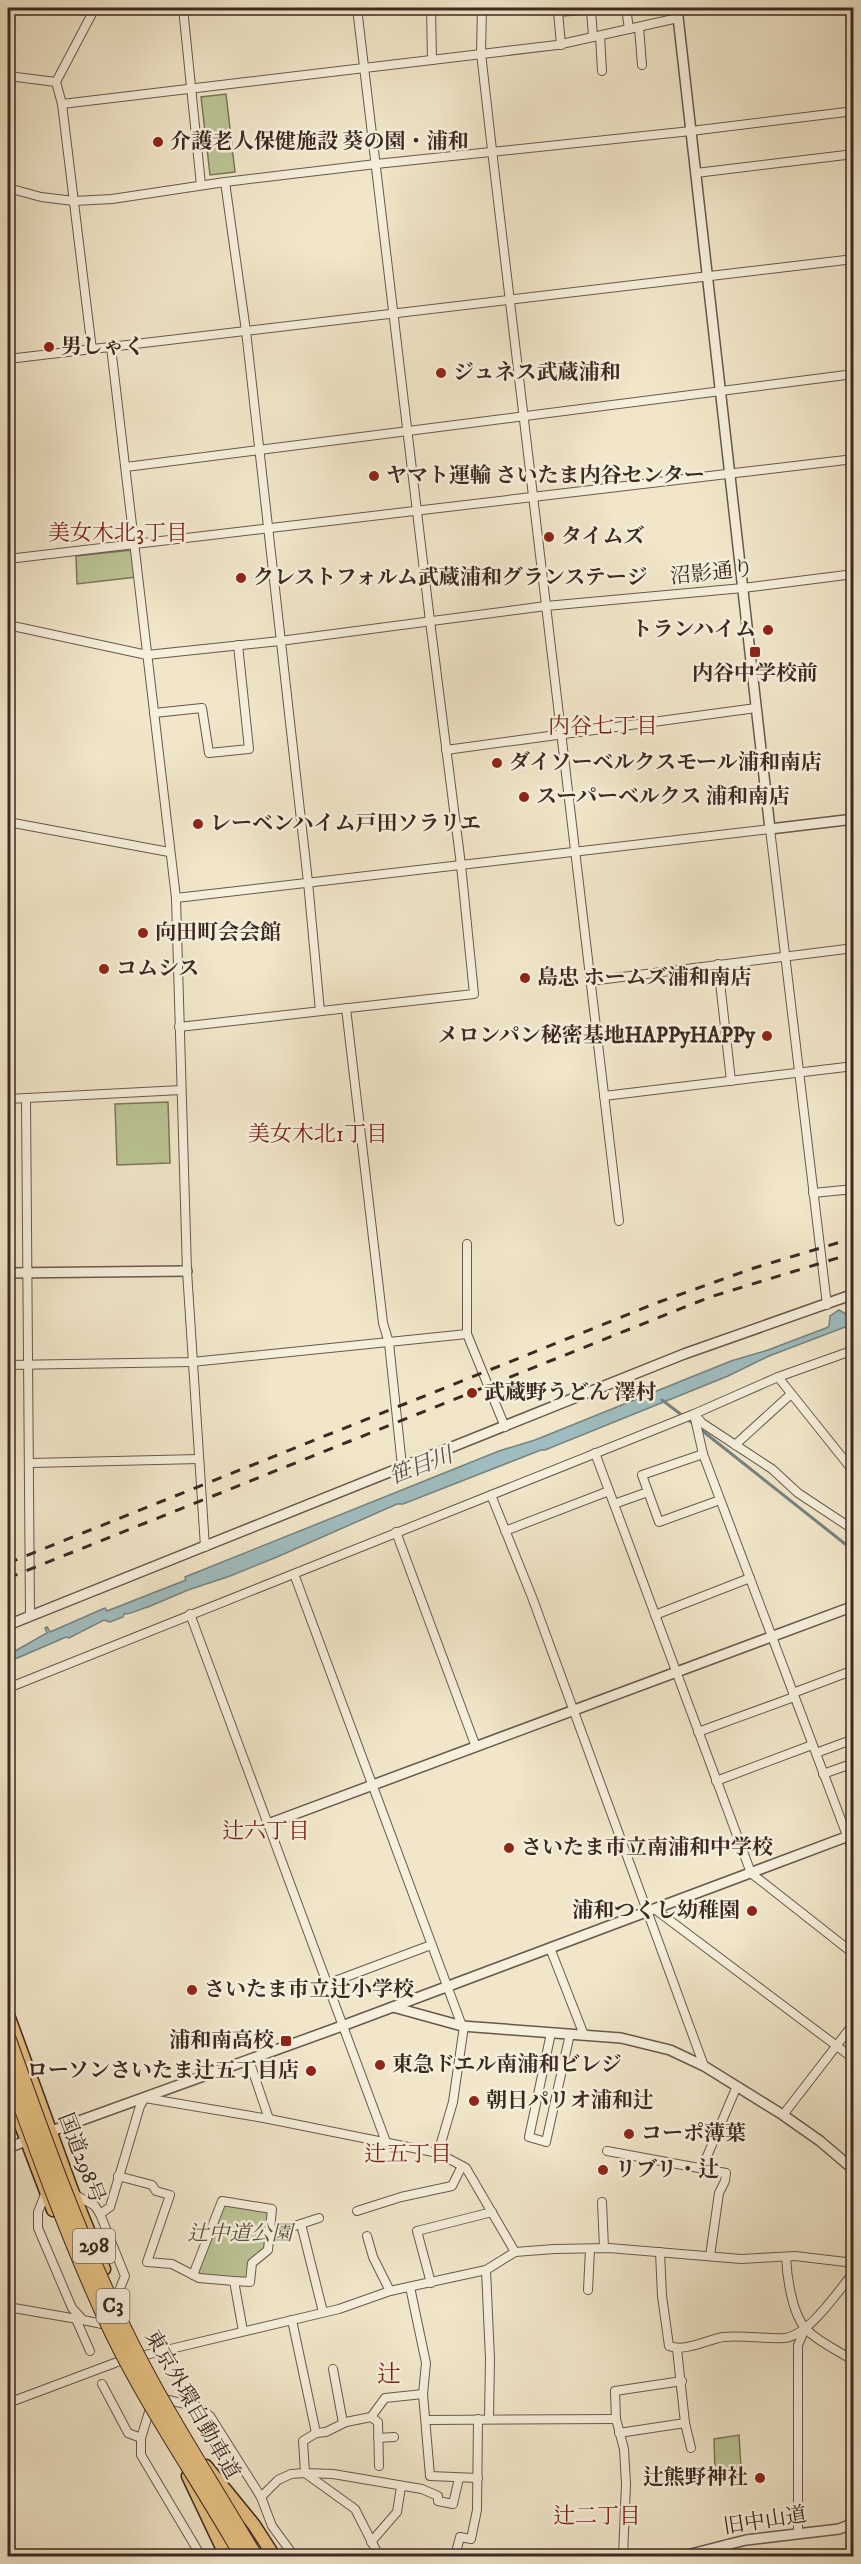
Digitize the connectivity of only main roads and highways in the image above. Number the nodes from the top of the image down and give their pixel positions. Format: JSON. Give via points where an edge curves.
{"nodes":[{"id":1,"x":8,"y":2015,"type":"edge"},
{"id":2,"x":8,"y":2037,"type":"edge"},
{"id":3,"x":8,"y":2072,"type":"edge"},
{"id":4,"x":8,"y":2091,"type":"edge"},
{"id":5,"x":206,"y":2465,"type":"junction"},
{"id":6,"x":246,"y":2533,"type":"dead end"},
{"id":7,"x":228,"y":2551,"type":"edge"},
{"id":8,"x":242,"y":2556,"type":"edge"},
{"id":9,"x":255,"y":2556,"type":"edge"},
{"id":10,"x":274,"y":2556,"type":"edge"}],
"edges":[{"from":1,"to":5,"type":"highway","name":"国道298号","number":"298","via":[[116,2298]]},
{"from":2,"to":9,"type":"highway","name":"東京外環自動車道","number":"C3","bridge":true,"via":[[71,2211],[124,2329]]},
{"from":3,"to":8,"type":"highway","name":"東京外環自動車道","number":"C3","bridge":true,"via":[[62,2219],[113,2334],[150,2404]]},
{"from":4,"to":7,"type":"highway","number":"298","via":[[102,2324]]},
{"from":5,"to":6,"type":"highway","name":"国道298号","number":"298"},
{"from":5,"to":10,"type":"highway"}]}
